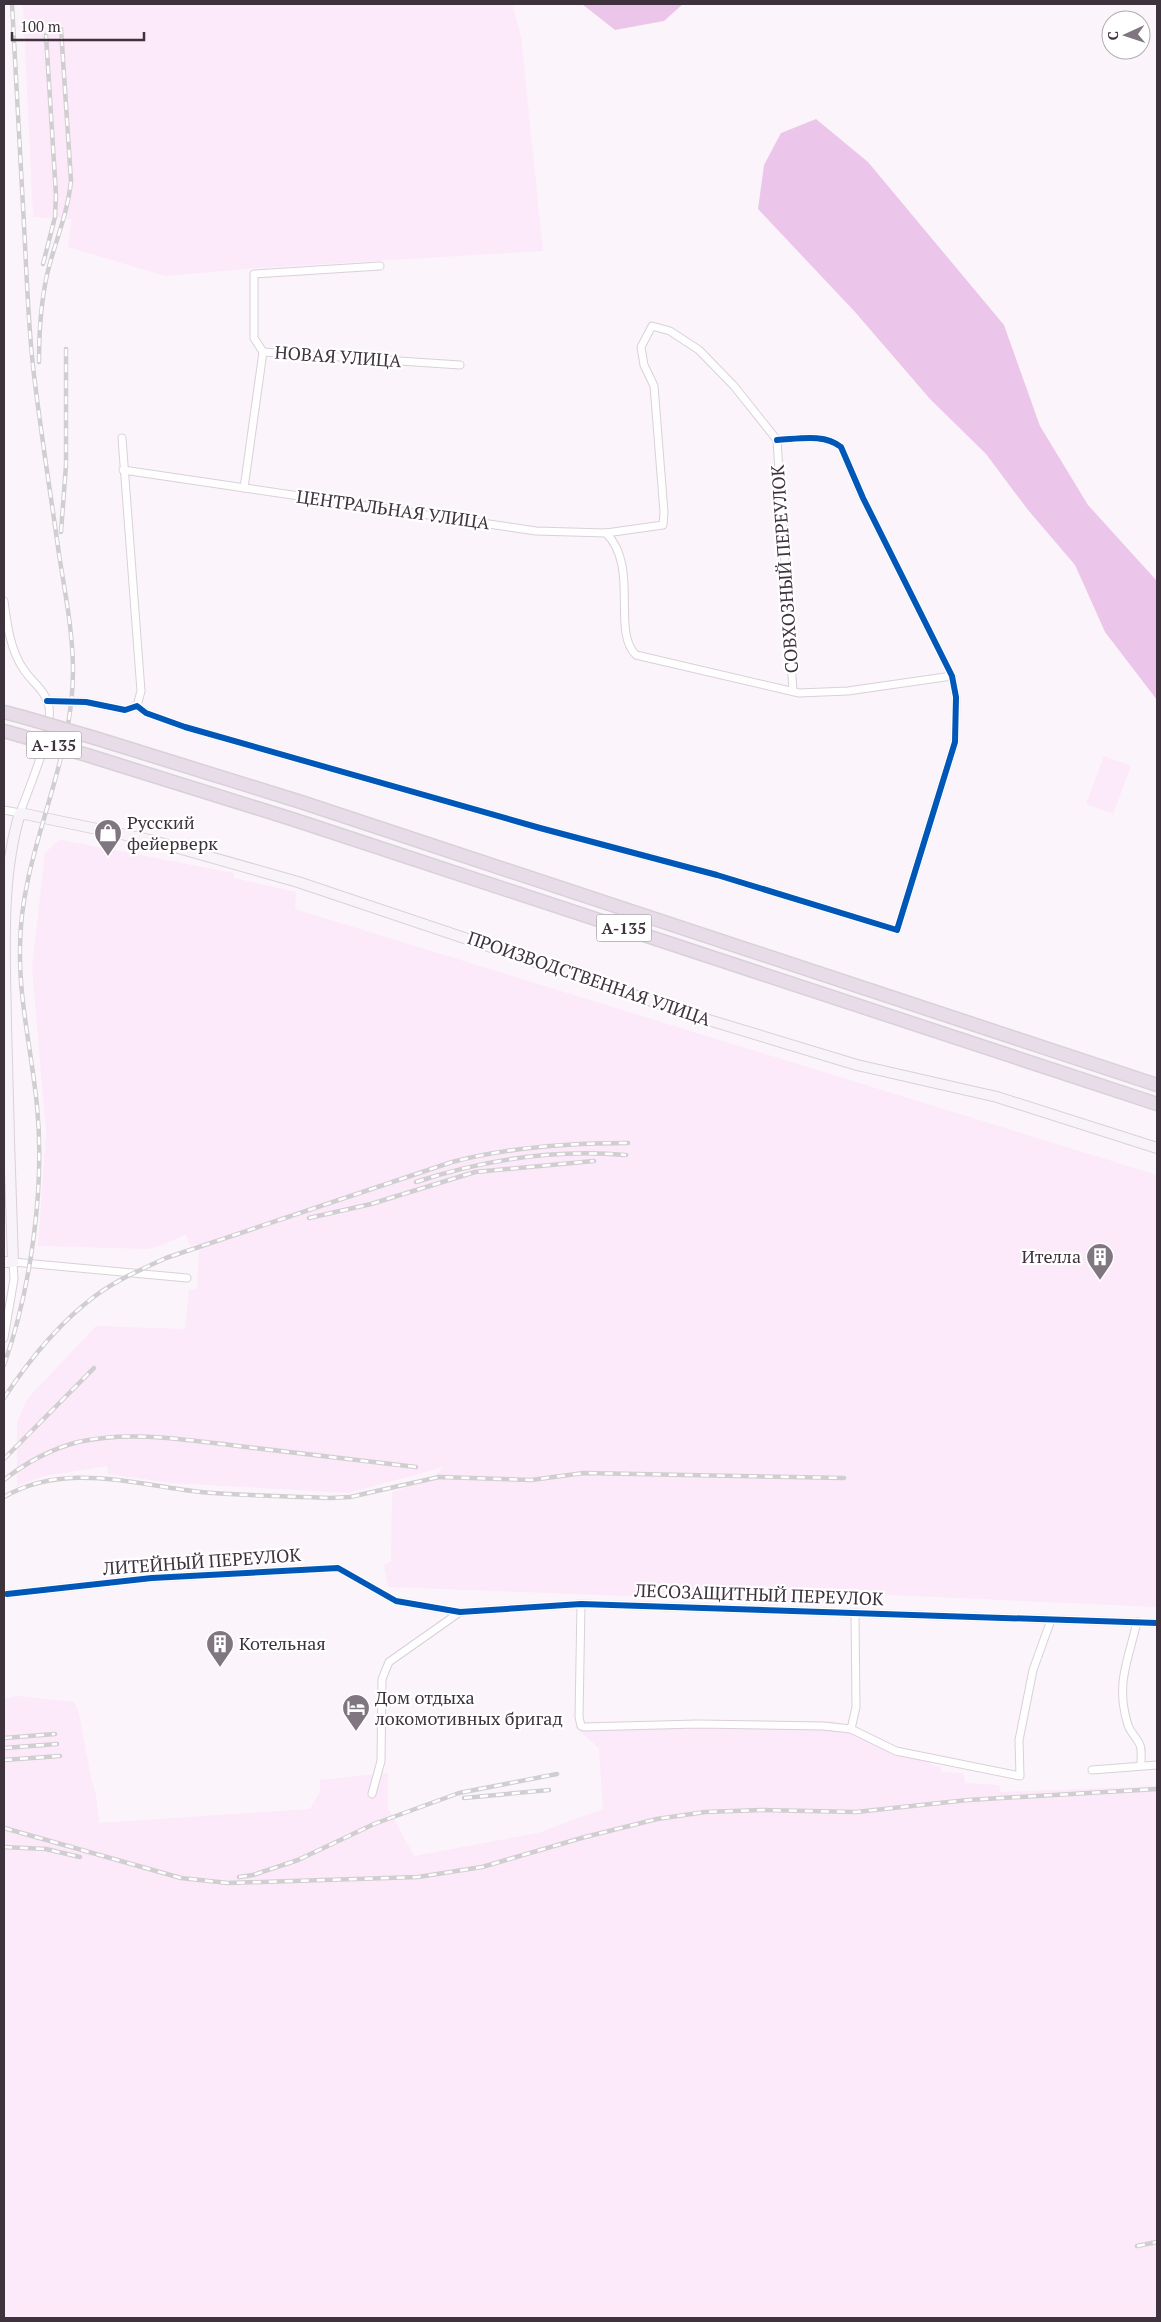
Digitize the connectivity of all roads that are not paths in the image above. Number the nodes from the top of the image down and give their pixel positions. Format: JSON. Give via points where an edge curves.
{"nodes":[{"id":1,"x":380,"y":266,"type":"dead end"},
{"id":2,"x":263,"y":352,"type":"junction"},
{"id":3,"x":460,"y":365,"type":"dead end"},
{"id":4,"x":122,"y":438,"type":"dead end"},
{"id":5,"x":777,"y":440,"type":"junction"},
{"id":6,"x":124,"y":470,"type":"junction"},
{"id":7,"x":244,"y":488,"type":"junction"},
{"id":8,"x":663,"y":525,"type":"joint"},
{"id":9,"x":606,"y":533,"type":"junction"},
{"id":10,"x":4,"y":601,"type":"edge"},
{"id":11,"x":952,"y":676,"type":"junction"},
{"id":12,"x":793,"y":691,"type":"junction"},
{"id":13,"x":47,"y":700,"type":"junction"},
{"id":14,"x":137,"y":706,"type":"junction"},
{"id":15,"x":4,"y":712,"type":"edge"},
{"id":16,"x":4,"y":731,"type":"edge"},
{"id":17,"x":4,"y":810,"type":"edge"},
{"id":18,"x":20,"y":814,"type":"junction"},
{"id":19,"x":4,"y":981,"type":"edge"},
{"id":20,"x":1157,"y":1085,"type":"edge"},
{"id":21,"x":1157,"y":1104,"type":"edge"},
{"id":22,"x":1157,"y":1148,"type":"edge"},
{"id":23,"x":8,"y":1262,"type":"edge"},
{"id":24,"x":187,"y":1278,"type":"dead end"},
{"id":25,"x":4,"y":1338,"type":"edge"},
{"id":26,"x":366,"y":1584,"type":"joint"},
{"id":27,"x":7,"y":1594,"type":"dead end"},
{"id":28,"x":581,"y":1604,"type":"junction"},
{"id":29,"x":460,"y":1612,"type":"junction"},
{"id":30,"x":855,"y":1613,"type":"junction"},
{"id":31,"x":1051,"y":1620,"type":"junction"},
{"id":32,"x":1137,"y":1622,"type":"junction"},
{"id":33,"x":1157,"y":1623,"type":"edge"},
{"id":34,"x":851,"y":1729,"type":"junction"},
{"id":35,"x":1141,"y":1764,"type":"junction"},
{"id":36,"x":1157,"y":1765,"type":"edge"},
{"id":37,"x":1092,"y":1770,"type":"dead end"},
{"id":38,"x":372,"y":1794,"type":"dead end"}],
"edges":[{"from":1,"to":2,"type":"street","via":[[254,274],[254,338]]},
{"from":2,"to":3,"type":"street","name":"НОВАЯ УЛИЦА"},
{"from":2,"to":7,"type":"street","name":"НОВАЯ УЛИЦА"},
{"from":4,"to":6,"type":"street"},
{"from":5,"to":8,"type":"street","name":"СОВХОЗНЫЙ ПЕРЕУЛОК","via":[[734,386],[699,350],[670,331],[652,326],[641,347],[644,365],[654,386]]},
{"from":5,"to":11,"type":"street","via":[[822,438],[841,447],[862,498]]},
{"from":5,"to":12,"type":"street","name":"СОВХОЗНЫЙ ПЕРЕУЛОК"},
{"from":6,"to":7,"type":"street","name":"ЦЕНТРАЛЬНАЯ УЛИЦА"},
{"from":6,"to":14,"type":"street","via":[[141,692]]},
{"from":7,"to":9,"type":"street","name":"ЦЕНТРАЛЬНАЯ УЛИЦА","via":[[536,531]]},
{"from":8,"to":9,"type":"street","name":"ЦЕНТРАЛЬНАЯ УЛИЦА"},
{"from":9,"to":12,"type":"street","via":[[620,556],[626,635],[630,649],[636,655]]},
{"from":10,"to":13,"type":"street","via":[[9,637],[15,652],[23,669]]},
{"from":11,"to":12,"type":"street","via":[[848,691]]},
{"from":11,"to":14,"type":"street","via":[[956,697],[955,742],[897,930],[716,875],[185,727],[146,713]]},
{"from":13,"to":14,"type":"street","via":[[86,702],[124,710]]},
{"from":13,"to":18,"type":"street","via":[[50,718]]},
{"from":15,"to":20,"type":"highway","number":"А-135","bridge":true,"via":[[301,802]]},
{"from":16,"to":21,"type":"highway","number":"А-135","bridge":true,"via":[[295,820]]},
{"from":17,"to":18,"type":"street"},
{"from":18,"to":19,"type":"street","via":[[12,834],[7,865]]},
{"from":18,"to":22,"type":"street","name":"ПРОИЗВОДСТВЕННАЯ УЛИЦА","via":[[150,840],[230,861],[702,1018],[856,1065],[997,1097]]},
{"from":19,"to":23,"type":"street"},
{"from":23,"to":24,"type":"street"},
{"from":23,"to":25,"type":"street","via":[[14,1279]]},
{"from":26,"to":27,"type":"street","name":"ЛИТЕЙНЫЙ ПЕРЕУЛОК","via":[[338,1568],[152,1578]]},
{"from":26,"to":29,"type":"street","name":"ЛЕСОЗАЩИТНЫЙ ПЕРЕУЛОК","via":[[396,1601]]},
{"from":28,"to":29,"type":"street","name":"ЛЕСОЗАЩИТНЫЙ ПЕРЕУЛОК"},
{"from":28,"to":30,"type":"street","name":"ЛЕСОЗАЩИТНЫЙ ПЕРЕУЛОК"},
{"from":28,"to":34,"type":"street","via":[[579,1717],[584,1728],[697,1724]]},
{"from":29,"to":38,"type":"street","via":[[388,1662],[382,1679],[381,1761]]},
{"from":30,"to":31,"type":"street","name":"ЛЕСОЗАЩИТНЫЙ ПЕРЕУЛОК"},
{"from":30,"to":34,"type":"street","via":[[856,1707]]},
{"from":31,"to":32,"type":"street","name":"ЛЕСОЗАЩИТНЫЙ ПЕРЕУЛОК"},
{"from":31,"to":34,"type":"street","via":[[1034,1670],[1019,1740],[1020,1776],[896,1750]]},
{"from":32,"to":33,"type":"street","name":"ЛЕСОЗАЩИТНЫЙ ПЕРЕУЛОК"},
{"from":32,"to":35,"type":"street","via":[[1121,1689],[1128,1726],[1140,1746]]},
{"from":35,"to":36,"type":"street"},
{"from":35,"to":37,"type":"street"}]}
